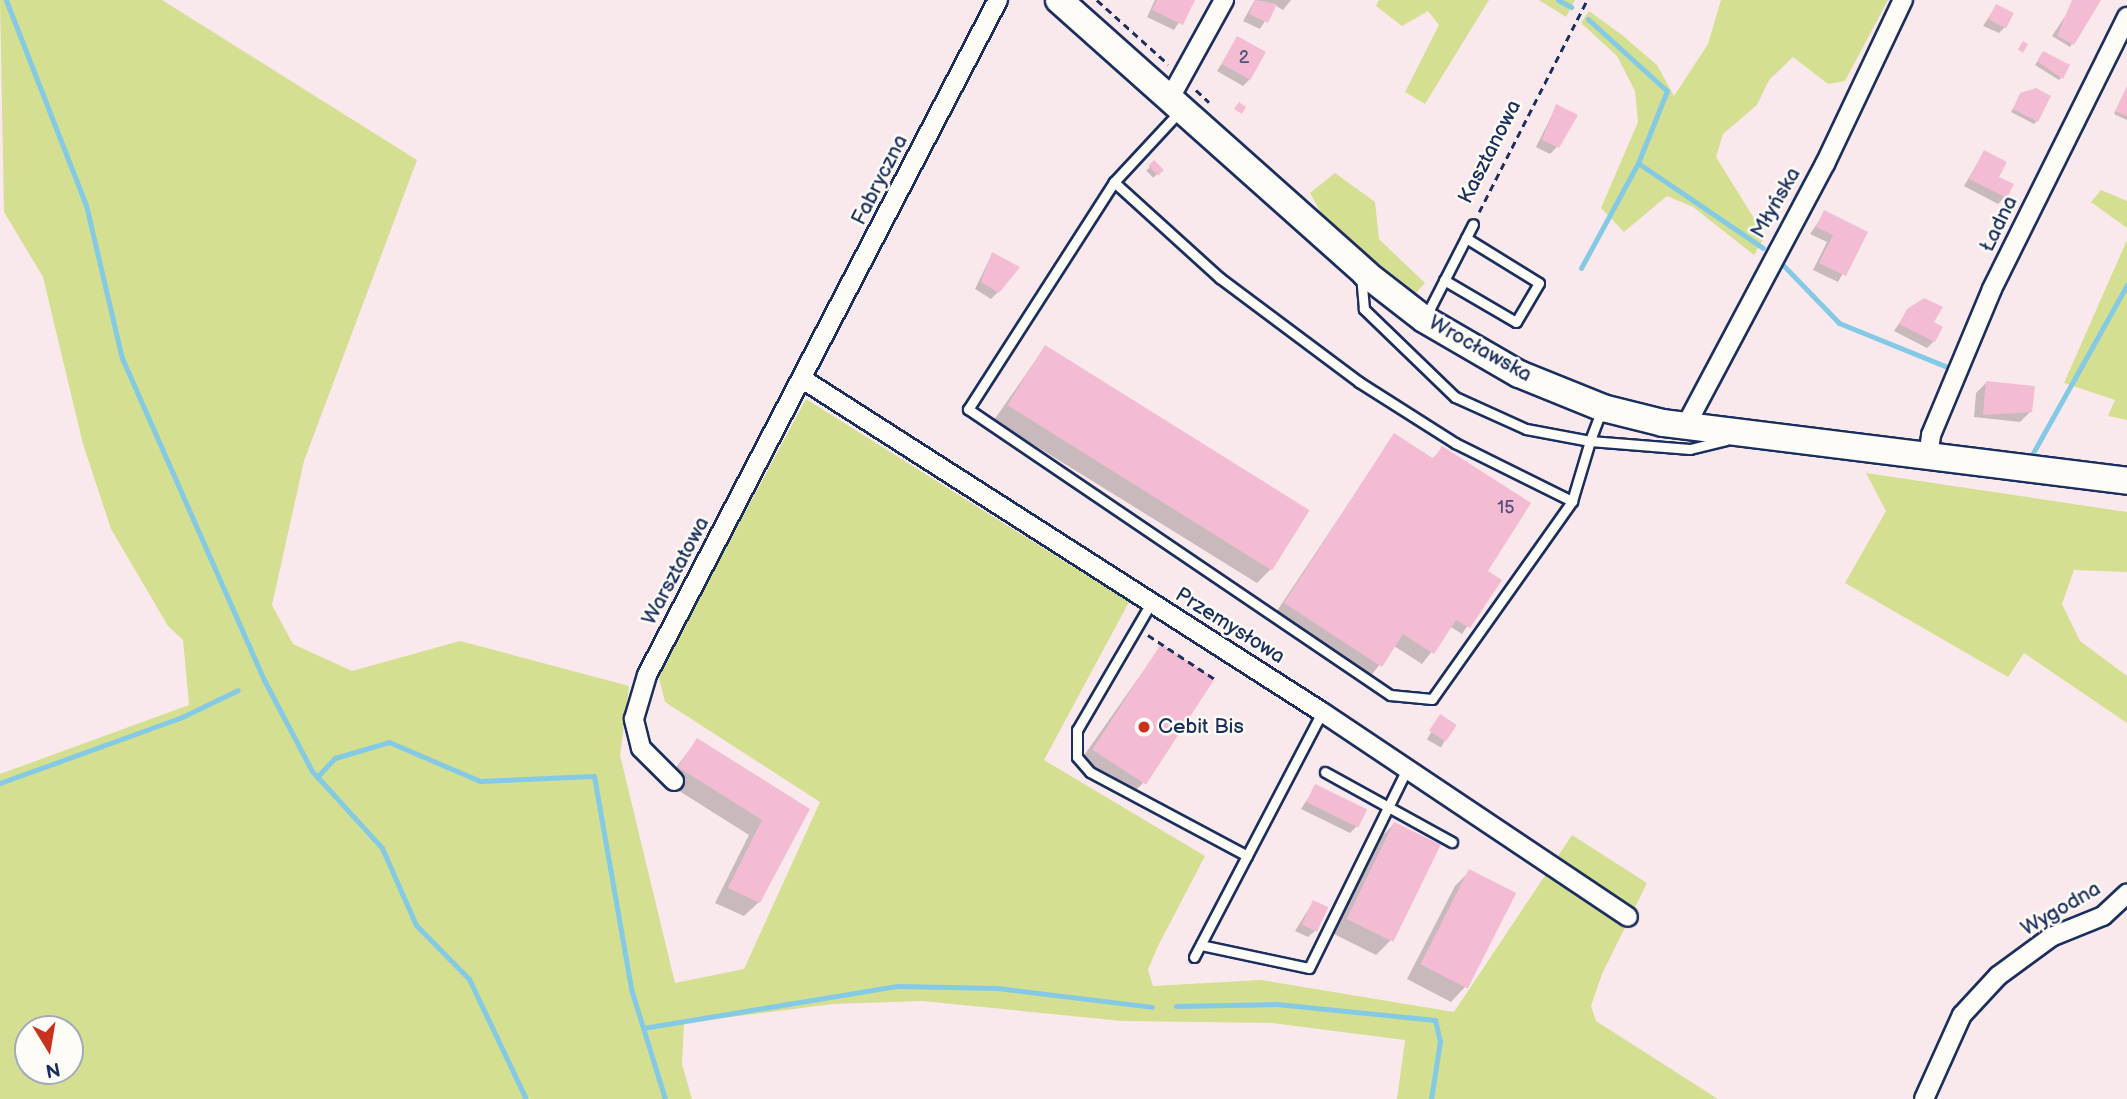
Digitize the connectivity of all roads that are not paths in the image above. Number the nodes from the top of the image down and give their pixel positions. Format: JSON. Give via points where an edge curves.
{"nodes":[{"id":1,"x":998,"y":0,"type":"edge"},
{"id":2,"x":1059,"y":0,"type":"edge"},
{"id":3,"x":1224,"y":0,"type":"edge"},
{"id":4,"x":1903,"y":0,"type":"edge"},
{"id":5,"x":2127,"y":17,"type":"edge"},
{"id":6,"x":1179,"y":95,"type":"junction"},
{"id":7,"x":1114,"y":182,"type":"junction"},
{"id":8,"x":1473,"y":224,"type":"road end"},
{"id":9,"x":1466,"y":238,"type":"junction"},
{"id":10,"x":1360,"y":268,"type":"junction"},
{"id":11,"x":1444,"y":280,"type":"junction"},
{"id":12,"x":1424,"y":319,"type":"junction"},
{"id":13,"x":804,"y":380,"type":"junction"},
{"id":14,"x":1603,"y":408,"type":"junction"},
{"id":15,"x":1685,"y":426,"type":"junction"},
{"id":16,"x":1741,"y":436,"type":"junction"},
{"id":17,"x":1590,"y":441,"type":"junction"},
{"id":18,"x":1928,"y":457,"type":"junction"},
{"id":19,"x":2127,"y":481,"type":"edge"},
{"id":20,"x":1572,"y":501,"type":"junction"},
{"id":21,"x":1151,"y":603,"type":"junction"},
{"id":22,"x":1322,"y":712,"type":"junction"},
{"id":23,"x":1407,"y":769,"type":"junction"},
{"id":24,"x":1325,"y":772,"type":"dead end"},
{"id":25,"x":674,"y":781,"type":"dead end"},
{"id":26,"x":1388,"y":808,"type":"junction"},
{"id":27,"x":1452,"y":842,"type":"dead end"},
{"id":28,"x":1247,"y":856,"type":"junction"},
{"id":29,"x":2127,"y":894,"type":"edge"},
{"id":30,"x":1628,"y":917,"type":"dead end"},
{"id":31,"x":1200,"y":945,"type":"junction"},
{"id":32,"x":1194,"y":957,"type":"dead end"},
{"id":33,"x":1924,"y":1099,"type":"edge"}],
"edges":[{"from":1,"to":13,"type":"street","name":"Fabryczna"},
{"from":2,"to":6,"type":"main road","name":"Wrocławska"},
{"from":3,"to":6,"type":"street"},
{"from":4,"to":15,"type":"street","name":"Młyńska","via":[[1825,164]]},
{"from":5,"to":18,"type":"street","name":"Ładna","via":[[1992,289],[1931,435]]},
{"from":6,"to":7,"type":"lane"},
{"from":6,"to":10,"type":"main road","name":"Wrocławska"},
{"from":7,"to":20,"type":"lane","via":[[1220,278],[1359,382],[1455,443]]},
{"from":7,"to":20,"type":"lane","via":[[968,409],[1390,695],[1432,699]]},
{"from":8,"to":9,"type":"lane","name":"Kasztanowa"},
{"from":9,"to":11,"type":"lane","name":"Kasztanowa"},
{"from":9,"to":11,"type":"lane","via":[[1539,283],[1516,322]]},
{"from":10,"to":12,"type":"main road","name":"Wrocławska"},
{"from":10,"to":17,"type":"lane","via":[[1364,309],[1455,397],[1526,429]]},
{"from":11,"to":12,"type":"lane","name":"Kasztanowa"},
{"from":12,"to":14,"type":"main road","name":"Wrocławska","via":[[1520,374]]},
{"from":13,"to":21,"type":"street","name":"Przemysłowa"},
{"from":13,"to":25,"type":"street","name":"Warsztatowa","via":[[647,675],[634,719],[641,748]]},
{"from":14,"to":15,"type":"main road","name":"Wrocławska"},
{"from":14,"to":17,"type":"lane"},
{"from":15,"to":16,"type":"main road","name":"Wrocławska"},
{"from":16,"to":17,"type":"lane","via":[[1690,449]]},
{"from":16,"to":18,"type":"main road","name":"Wrocławska"},
{"from":17,"to":20,"type":"lane"},
{"from":18,"to":19,"type":"main road","name":"Wrocławska"},
{"from":21,"to":22,"type":"street","name":"Przemysłowa"},
{"from":21,"to":28,"type":"lane","via":[[1077,730],[1077,757],[1090,772]]},
{"from":22,"to":23,"type":"street","name":"Przemysłowa"},
{"from":22,"to":28,"type":"lane"},
{"from":23,"to":26,"type":"lane"},
{"from":23,"to":30,"type":"street","name":"Przemysłowa"},
{"from":24,"to":26,"type":"lane"},
{"from":26,"to":27,"type":"lane"},
{"from":26,"to":31,"type":"lane","via":[[1309,968]]},
{"from":28,"to":31,"type":"lane"},
{"from":29,"to":33,"type":"street","name":"Wygodna","via":[[2103,916],[2051,937],[1998,976],[1962,1015]]},
{"from":31,"to":32,"type":"lane"}]}
